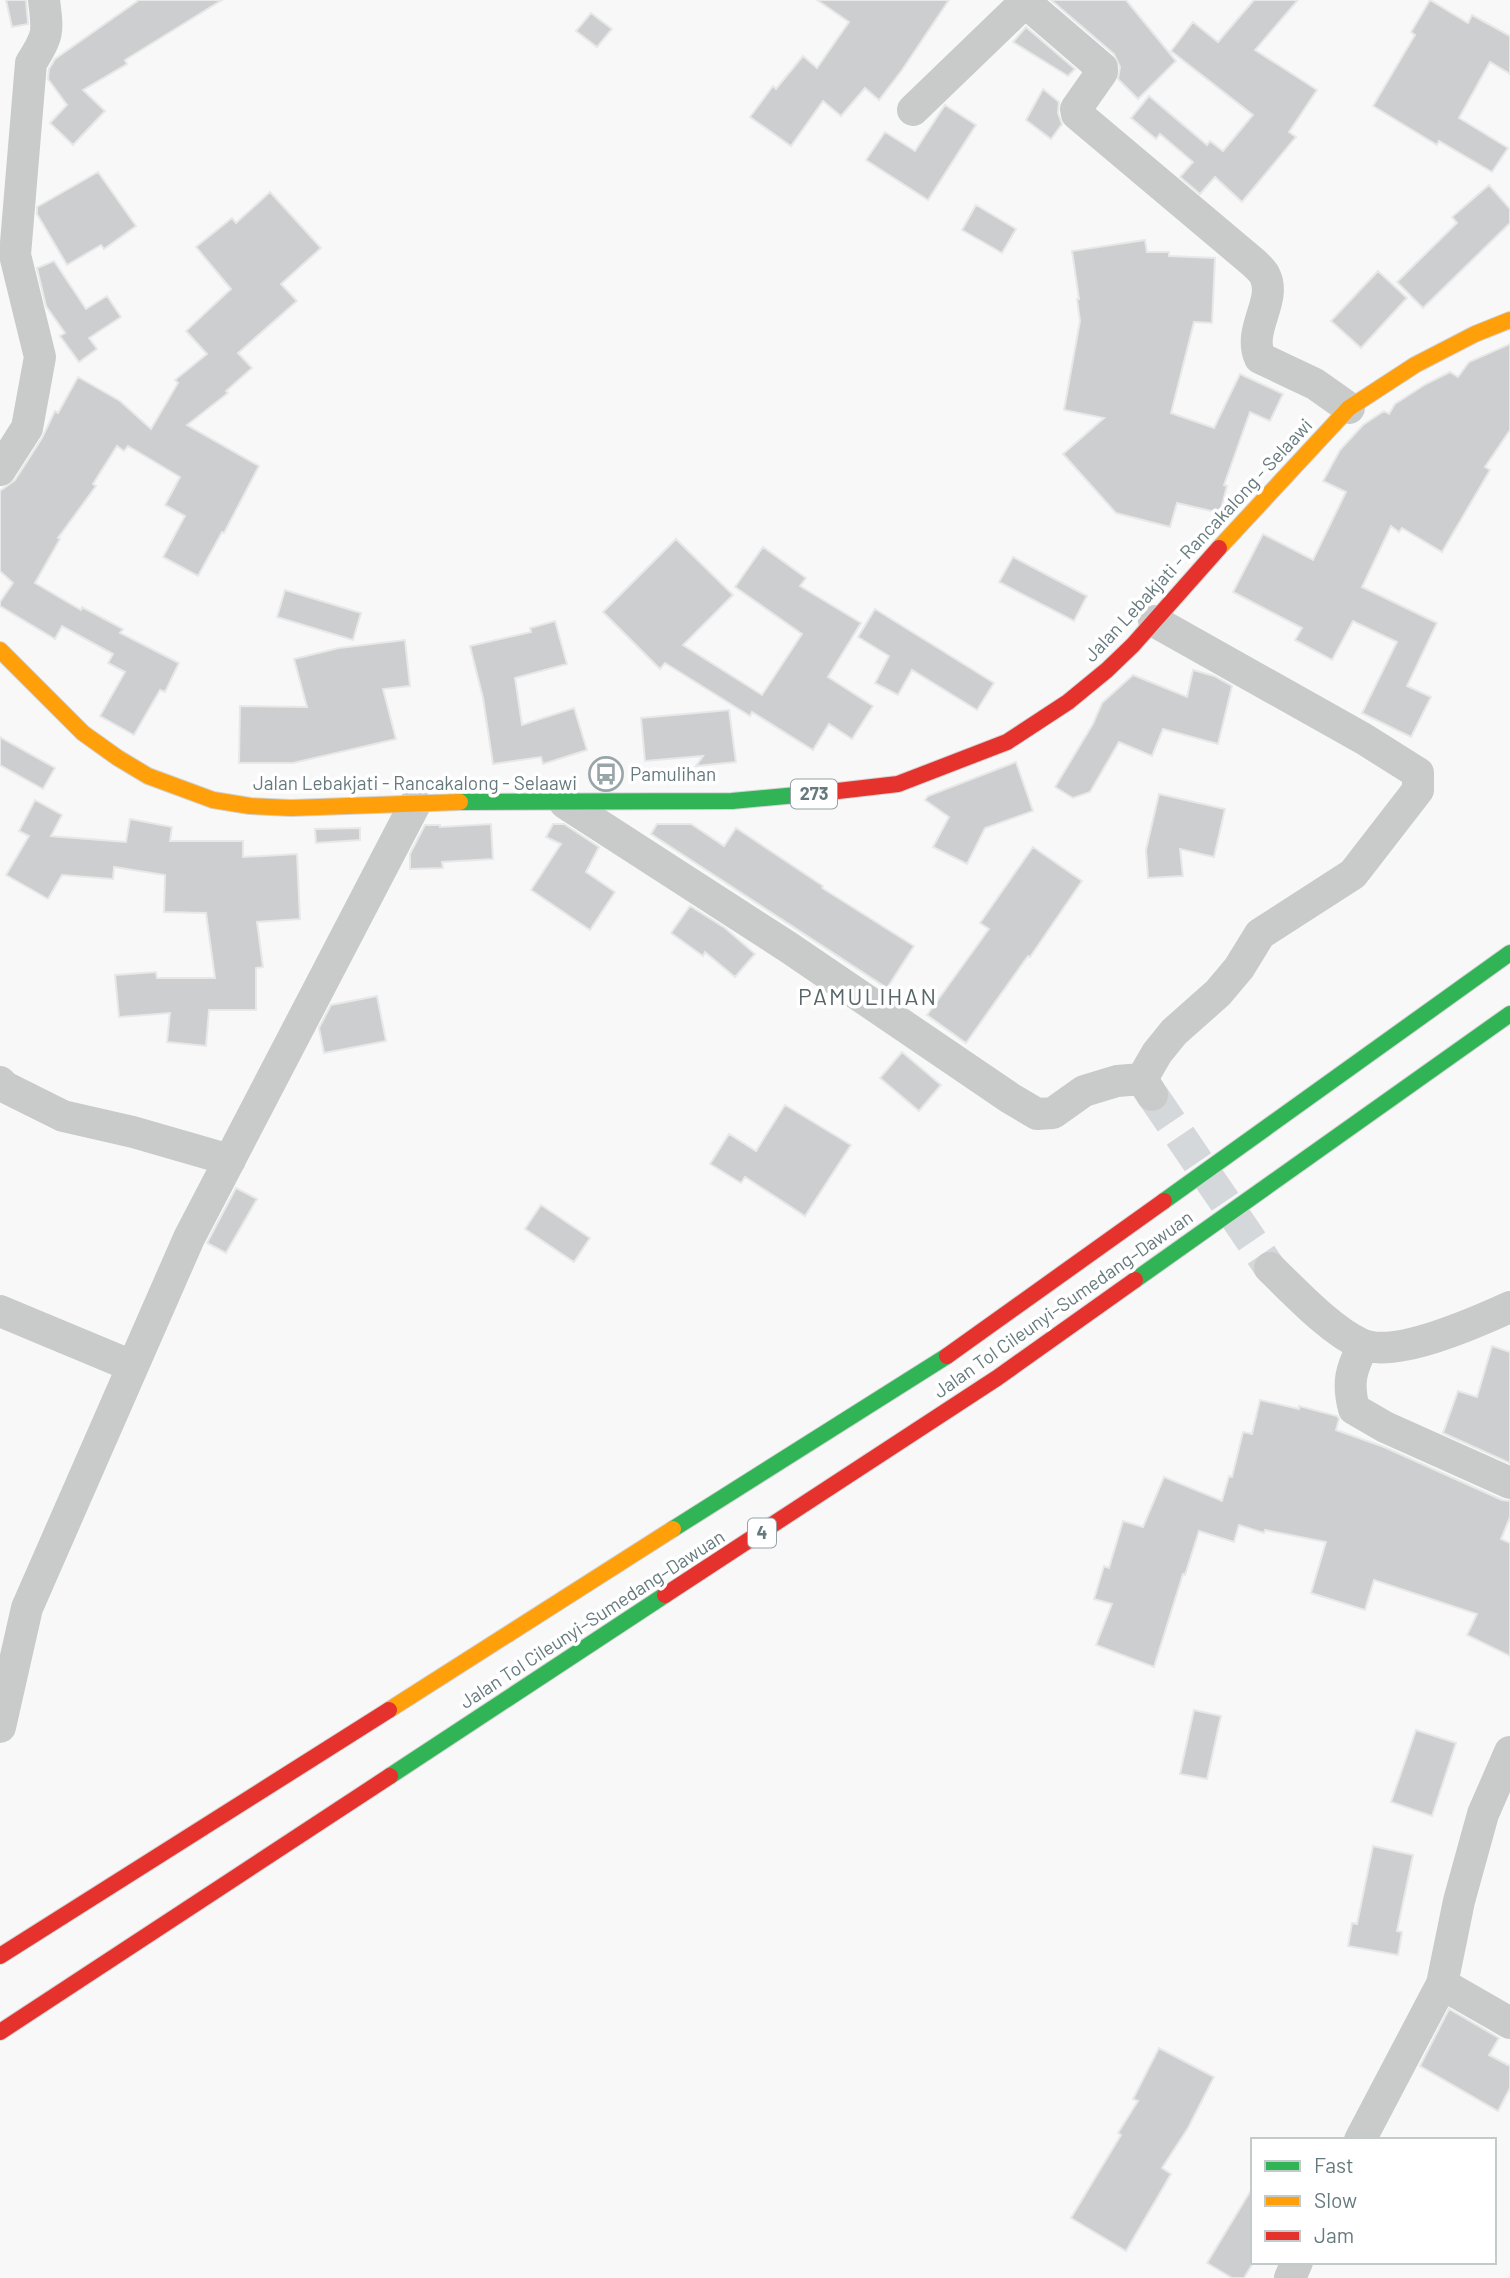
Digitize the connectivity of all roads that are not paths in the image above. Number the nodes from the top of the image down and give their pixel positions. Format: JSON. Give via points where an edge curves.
{"nodes":[{"id":1,"x":44,"y":0,"type":"edge"},
{"id":2,"x":1025,"y":1,"type":"edge"},
{"id":3,"x":913,"y":110,"type":"dead end"},
{"id":4,"x":1510,"y":320,"type":"edge"},
{"id":5,"x":1349,"y":408,"type":"junction"},
{"id":6,"x":0,"y":470,"type":"edge"},
{"id":7,"x":1154,"y":621,"type":"junction"},
{"id":8,"x":0,"y":650,"type":"edge"},
{"id":9,"x":565,"y":803,"type":"junction"},
{"id":10,"x":415,"y":804,"type":"junction"},
{"id":11,"x":1510,"y":953,"type":"edge"},
{"id":12,"x":1510,"y":1014,"type":"edge"},
{"id":13,"x":0,"y":1082,"type":"edge"},
{"id":14,"x":230,"y":1160,"type":"junction"},
{"id":15,"x":1270,"y":1268,"type":"tunnel mouth"},
{"id":16,"x":1510,"y":1307,"type":"edge"},
{"id":17,"x":0,"y":1311,"type":"edge"},
{"id":18,"x":1363,"y":1345,"type":"junction"},
{"id":19,"x":132,"y":1366,"type":"junction"},
{"id":20,"x":1510,"y":1483,"type":"edge"},
{"id":21,"x":0,"y":1727,"type":"edge"},
{"id":22,"x":1510,"y":1752,"type":"edge"},
{"id":23,"x":0,"y":1956,"type":"edge"},
{"id":24,"x":1442,"y":1984,"type":"junction"},
{"id":25,"x":1510,"y":2023,"type":"edge"},
{"id":26,"x":0,"y":2032,"type":"edge"},
{"id":27,"x":1361,"y":2138,"type":"edge"}],
"edges":[{"from":1,"to":6,"type":"street","via":[[48,30],[31,63],[15,255],[40,357],[27,428]]},
{"from":2,"to":3,"type":"street"},
{"from":2,"to":5,"type":"street","via":[[1102,68],[1077,114],[1265,276],[1265,307],[1255,341],[1260,358],[1315,384]]},
{"from":4,"to":5,"type":"main road","name":"Jalan Lebakjati - Rancakalong - Selaawi","number":"273","via":[[1415,365]]},
{"from":5,"to":7,"type":"main road","name":"Jalan Lebakjati - Rancakalong - Selaawi","number":"273"},
{"from":7,"to":9,"type":"main road","name":"Jalan Lebakjati - Rancakalong - Selaawi","number":"273","via":[[1107,670],[1038,723],[981,754],[898,784],[732,802]]},
{"from":7,"to":9,"type":"street","via":[[1364,739],[1418,774],[1418,790],[1353,874],[1261,934],[1218,993],[1157,1053],[1148,1088],[1117,1081],[1084,1091],[1053,1113],[1037,1114]]},
{"from":8,"to":10,"type":"main road","name":"Jalan Lebakjati - Rancakalong - Selaawi","number":"273","via":[[83,733],[148,776],[175,787],[250,806]]},
{"from":9,"to":10,"type":"main road","name":"Jalan Lebakjati - Rancakalong - Selaawi","number":"273"},
{"from":10,"to":14,"type":"street"},
{"from":11,"to":23,"type":"main road","name":"Jalan Tol Cileunyi–Sumedang–Dawuan","via":[[954,1351]]},
{"from":12,"to":26,"type":"main road","name":"Jalan Tol Cileunyi–Sumedang–Dawuan","number":"4","via":[[997,1378]]},
{"from":13,"to":14,"type":"street","via":[[63,1116]]},
{"from":14,"to":19,"type":"street","via":[[189,1238]]},
{"from":15,"to":18,"type":"street","via":[[1340,1331]]},
{"from":16,"to":18,"type":"street","via":[[1463,1329],[1406,1344]]},
{"from":17,"to":19,"type":"street"},
{"from":18,"to":20,"type":"street","via":[[1352,1367],[1349,1391],[1354,1409]]},
{"from":19,"to":21,"type":"street","via":[[27,1608]]},
{"from":22,"to":24,"type":"street","via":[[1483,1814]]},
{"from":24,"to":25,"type":"street"},
{"from":24,"to":27,"type":"street"}]}
